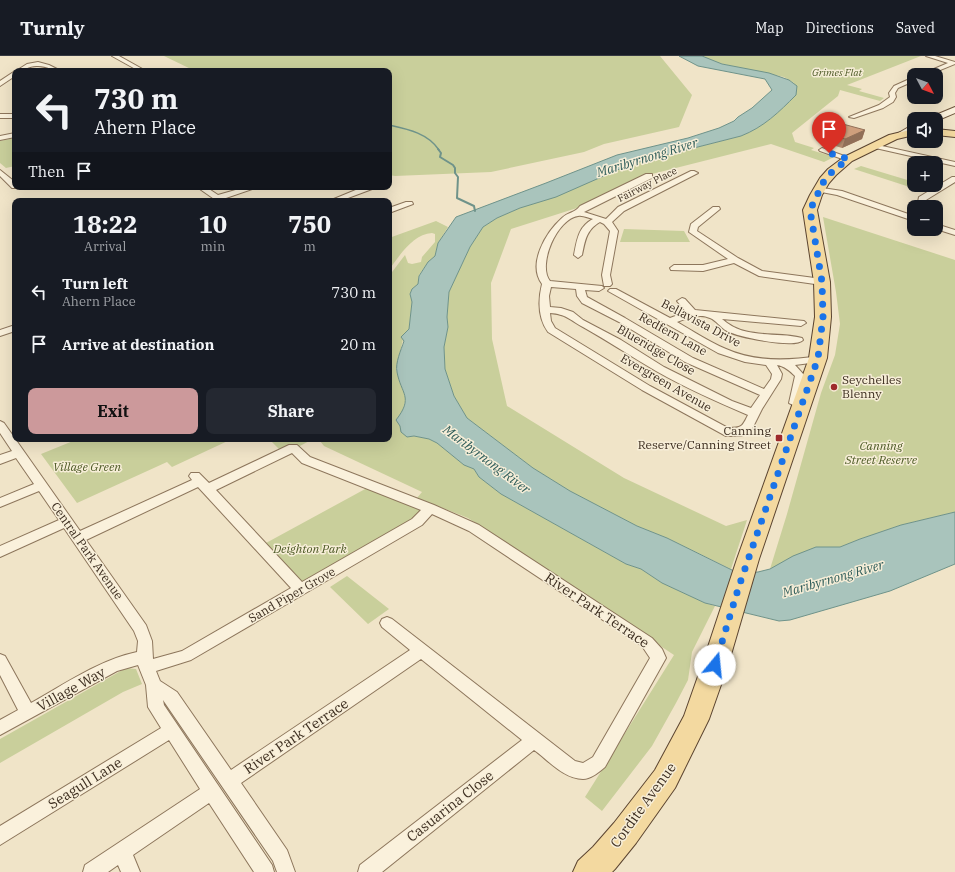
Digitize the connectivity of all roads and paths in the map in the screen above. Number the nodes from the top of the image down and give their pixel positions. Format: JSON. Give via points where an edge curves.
{"nodes":[{"id":1,"x":115,"y":56,"type":"edge"},
{"id":2,"x":929,"y":56,"type":"edge"},
{"id":3,"x":954,"y":63,"type":"edge"},
{"id":4,"x":23,"y":68,"type":"edge"},
{"id":5,"x":53,"y":68,"type":"edge"},
{"id":6,"x":137,"y":68,"type":"edge"},
{"id":7,"x":941,"y":68,"type":"edge"},
{"id":8,"x":12,"y":76,"type":"edge"},
{"id":9,"x":907,"y":82,"type":"edge"},
{"id":10,"x":0,"y":84,"type":"edge"},
{"id":11,"x":955,"y":110,"type":"edge"},
{"id":12,"x":943,"y":115,"type":"edge"},
{"id":13,"x":0,"y":116,"type":"edge"},
{"id":14,"x":12,"y":116,"type":"edge"},
{"id":15,"x":852,"y":116,"type":"dead end"},
{"id":16,"x":907,"y":130,"type":"edge"},
{"id":17,"x":907,"y":133,"type":"edge"},
{"id":18,"x":900,"y":134,"type":"junction"},
{"id":19,"x":12,"y":135,"type":"edge"},
{"id":20,"x":0,"y":138,"type":"edge"},
{"id":21,"x":877,"y":144,"type":"junction"},
{"id":22,"x":822,"y":150,"type":"dead end"},
{"id":23,"x":848,"y":159,"type":"junction"},
{"id":24,"x":955,"y":164,"type":"edge"},
{"id":25,"x":694,"y":173,"type":"dead end"},
{"id":26,"x":2,"y":176,"type":"edge"},
{"id":27,"x":649,"y":176,"type":"dead end"},
{"id":28,"x":955,"y":179,"type":"edge"},
{"id":29,"x":12,"y":184,"type":"edge"},
{"id":30,"x":630,"y":185,"type":"junction"},
{"id":31,"x":819,"y":189,"type":"junction"},
{"id":32,"x":205,"y":190,"type":"edge"},
{"id":33,"x":246,"y":190,"type":"edge"},
{"id":34,"x":366,"y":190,"type":"edge"},
{"id":35,"x":652,"y":193,"type":"junction"},
{"id":36,"x":216,"y":198,"type":"edge"},
{"id":37,"x":224,"y":198,"type":"edge"},
{"id":38,"x":343,"y":198,"type":"edge"},
{"id":39,"x":922,"y":200,"type":"edge"},
{"id":40,"x":409,"y":204,"type":"dead end"},
{"id":41,"x":716,"y":209,"type":"dead end"},
{"id":42,"x":395,"y":211,"type":"edge"},
{"id":43,"x":579,"y":213,"type":"junction"},
{"id":44,"x":907,"y":217,"type":"edge"},
{"id":45,"x":602,"y":221,"type":"junction"},
{"id":46,"x":943,"y":229,"type":"edge"},
{"id":47,"x":955,"y":233,"type":"edge"},
{"id":48,"x":578,"y":255,"type":"dead end"},
{"id":49,"x":735,"y":260,"type":"junction"},
{"id":50,"x":674,"y":268,"type":"dead end"},
{"id":51,"x":822,"y":282,"type":"junction"},
{"id":52,"x":547,"y":284,"type":"junction"},
{"id":53,"x":581,"y":286,"type":"junction"},
{"id":54,"x":606,"y":287,"type":"junction"},
{"id":55,"x":682,"y":301,"type":"dead end"},
{"id":56,"x":545,"y":310,"type":"junction"},
{"id":57,"x":692,"y":313,"type":"junction"},
{"id":58,"x":713,"y":315,"type":"junction"},
{"id":59,"x":669,"y":322,"type":"junction"},
{"id":60,"x":801,"y":323,"type":"dead end"},
{"id":61,"x":12,"y":329,"type":"edge"},
{"id":62,"x":0,"y":333,"type":"edge"},
{"id":63,"x":798,"y":340,"type":"dead end"},
{"id":64,"x":818,"y":357,"type":"junction"},
{"id":65,"x":782,"y":362,"type":"junction"},
{"id":66,"x":770,"y":363,"type":"junction"},
{"id":67,"x":767,"y":394,"type":"junction"},
{"id":68,"x":754,"y":413,"type":"junction"},
{"id":69,"x":0,"y":425,"type":"edge"},
{"id":70,"x":795,"y":426,"type":"junction"},
{"id":71,"x":12,"y":437,"type":"edge"},
{"id":72,"x":14,"y":442,"type":"edge"},
{"id":73,"x":19,"y":452,"type":"junction"},
{"id":74,"x":0,"y":460,"type":"edge"},
{"id":75,"x":201,"y":482,"type":"junction"},
{"id":76,"x":42,"y":485,"type":"junction"},
{"id":77,"x":0,"y":503,"type":"edge"},
{"id":78,"x":430,"y":508,"type":"junction"},
{"id":79,"x":67,"y":521,"type":"junction"},
{"id":80,"x":78,"y":538,"type":"junction"},
{"id":81,"x":0,"y":552,"type":"edge"},
{"id":82,"x":301,"y":590,"type":"junction"},
{"id":83,"x":387,"y":623,"type":"dead end"},
{"id":84,"x":422,"y":650,"type":"junction"},
{"id":85,"x":0,"y":660,"type":"edge"},
{"id":86,"x":146,"y":662,"type":"junction"},
{"id":87,"x":154,"y":685,"type":"junction"},
{"id":88,"x":28,"y":713,"type":"junction"},
{"id":89,"x":0,"y":728,"type":"edge"},
{"id":90,"x":171,"y":730,"type":"junction"},
{"id":91,"x":534,"y":740,"type":"junction"},
{"id":92,"x":229,"y":781,"type":"junction"},
{"id":93,"x":211,"y":792,"type":"junction"},
{"id":94,"x":0,"y":836,"type":"edge"},
{"id":95,"x":121,"y":852,"type":"junction"},
{"id":96,"x":92,"y":872,"type":"edge"},
{"id":97,"x":131,"y":872,"type":"edge"},
{"id":98,"x":265,"y":872,"type":"edge"},
{"id":99,"x":286,"y":872,"type":"edge"},
{"id":100,"x":367,"y":872,"type":"edge"},
{"id":101,"x":589,"y":872,"type":"edge"}],
"edges":[{"from":1,"to":6,"type":"street"},
{"from":2,"to":3,"type":"street"},
{"from":3,"to":7,"type":"street"},
{"from":4,"to":5,"type":"street","via":[[46,64]]},
{"from":8,"to":10,"type":"street"},
{"from":9,"to":15,"type":"street","via":[[896,87],[892,93],[892,100],[884,105]]},
{"from":11,"to":12,"type":"street"},
{"from":13,"to":14,"type":"street"},
{"from":16,"to":18,"type":"street"},
{"from":17,"to":18,"type":"main road","name":"Cordite Avenue"},
{"from":18,"to":21,"type":"main road","name":"Cordite Avenue"},
{"from":19,"to":20,"type":"street"},
{"from":21,"to":23,"type":"main road","name":"Cordite Avenue"},
{"from":21,"to":24,"type":"street","via":[[928,160]]},
{"from":22,"to":23,"type":"street"},
{"from":23,"to":31,"type":"main road","name":"Cordite Avenue","via":[[832,172]]},
{"from":25,"to":35,"type":"street","name":"Fairway Place"},
{"from":26,"to":29,"type":"street"},
{"from":27,"to":30,"type":"street"},
{"from":28,"to":39,"type":"street"},
{"from":30,"to":35,"type":"street"},
{"from":30,"to":43,"type":"street","via":[[583,208]]},
{"from":31,"to":44,"type":"street"},
{"from":31,"to":51,"type":"main road","name":"Cordite Avenue","via":[[810,210]]},
{"from":32,"to":36,"type":"street"},
{"from":33,"to":37,"type":"street"},
{"from":34,"to":38,"type":"street"},
{"from":35,"to":45,"type":"street","name":"Fairway Place"},
{"from":40,"to":42,"type":"street"},
{"from":41,"to":49,"type":"street","via":[[696,223],[693,232]]},
{"from":43,"to":45,"type":"street"},
{"from":43,"to":52,"type":"street","via":[[560,222],[548,243],[541,268],[542,279]]},
{"from":45,"to":48,"type":"street","name":"Fairway Place","via":[[588,225],[583,232]]},
{"from":45,"to":54,"type":"street","via":[[614,231]]},
{"from":46,"to":47,"type":"street"},
{"from":49,"to":50,"type":"street","via":[[703,268]]},
{"from":49,"to":51,"type":"street","via":[[748,268],[771,276]]},
{"from":51,"to":64,"type":"main road","name":"Cordite Avenue","via":[[823,317]]},
{"from":52,"to":53,"type":"street","name":"Bellavista Drive"},
{"from":52,"to":56,"type":"street","name":"Evergreen Avenue","via":[[544,291]]},
{"from":53,"to":54,"type":"street","name":"Bellavista Drive"},
{"from":53,"to":67,"type":"street","name":"Redfern Lane","via":[[580,293],[585,301],[689,360]]},
{"from":54,"to":59,"type":"street","name":"Bellavista Drive"},
{"from":55,"to":57,"type":"street"},
{"from":56,"to":68,"type":"street","name":"Blueridge Close","via":[[570,314],[662,370]]},
{"from":56,"to":68,"type":"street","name":"Evergreen Avenue","via":[[548,326],[557,334],[717,428],[726,432],[741,432],[747,428]]},
{"from":57,"to":58,"type":"street"},
{"from":57,"to":59,"type":"street"},
{"from":58,"to":60,"type":"street"},
{"from":58,"to":63,"type":"street","via":[[720,323],[748,336]]},
{"from":59,"to":66,"type":"street","name":"Bellavista Drive","via":[[736,357]]},
{"from":61,"to":62,"type":"street"},
{"from":64,"to":65,"type":"street","name":"Bellavista Drive"},
{"from":64,"to":70,"type":"main road","name":"Cordite Avenue"},
{"from":65,"to":66,"type":"street","name":"Bellavista Drive"},
{"from":65,"to":70,"type":"street","via":[[800,376],[795,404]]},
{"from":66,"to":67,"type":"street","name":"Evergreen Avenue","via":[[777,374]]},
{"from":67,"to":68,"type":"street","name":"Evergreen Avenue"},
{"from":69,"to":71,"type":"street","name":"Central Park Avenue"},
{"from":70,"to":101,"type":"main road","name":"Cordite Avenue","via":[[739,586],[696,720],[665,779],[625,834]]},
{"from":72,"to":73,"type":"street","name":"Central Park Avenue"},
{"from":73,"to":74,"type":"street"},
{"from":73,"to":76,"type":"street","name":"Central Park Avenue"},
{"from":75,"to":78,"type":"street","name":"River Park Terrace","via":[[293,448],[306,460]]},
{"from":75,"to":80,"type":"street"},
{"from":75,"to":82,"type":"street"},
{"from":76,"to":77,"type":"street"},
{"from":76,"to":79,"type":"street","name":"Central Park Avenue"},
{"from":78,"to":82,"type":"street","name":"Sand Piper Grove","via":[[417,522]]},
{"from":78,"to":91,"type":"street","name":"River Park Terrace","via":[[474,528],[648,642],[657,653],[657,661],[595,766],[583,771],[572,768]]},
{"from":79,"to":80,"type":"street","name":"Central Park Avenue"},
{"from":79,"to":81,"type":"street"},
{"from":80,"to":86,"type":"street","name":"Central Park Avenue","via":[[141,629],[145,641]]},
{"from":82,"to":86,"type":"street","name":"Sand Piper Grove","via":[[186,656]]},
{"from":83,"to":84,"type":"street","name":"River Park Terrace"},
{"from":84,"to":91,"type":"street","name":"River Park Terrace"},
{"from":84,"to":92,"type":"street","name":"River Park Terrace"},
{"from":85,"to":88,"type":"street"},
{"from":86,"to":87,"type":"street","name":"Central Park Avenue"},
{"from":86,"to":88,"type":"street","name":"Village Way","via":[[125,661],[112,666]]},
{"from":87,"to":90,"type":"street","name":"Central Park Avenue","via":[[156,707]]},
{"from":87,"to":92,"type":"street","via":[[171,697]]},
{"from":88,"to":89,"type":"street","name":"Village Way"},
{"from":90,"to":93,"type":"street","name":"Central Park Avenue"},
{"from":90,"to":94,"type":"street","name":"Seagull Lane"},
{"from":91,"to":100,"type":"street","name":"Casuarina Close"},
{"from":92,"to":99,"type":"street","via":[[281,856]]},
{"from":93,"to":95,"type":"street"},
{"from":93,"to":98,"type":"street","name":"Central Park Avenue"},
{"from":95,"to":96,"type":"street"},
{"from":95,"to":97,"type":"street"}]}
